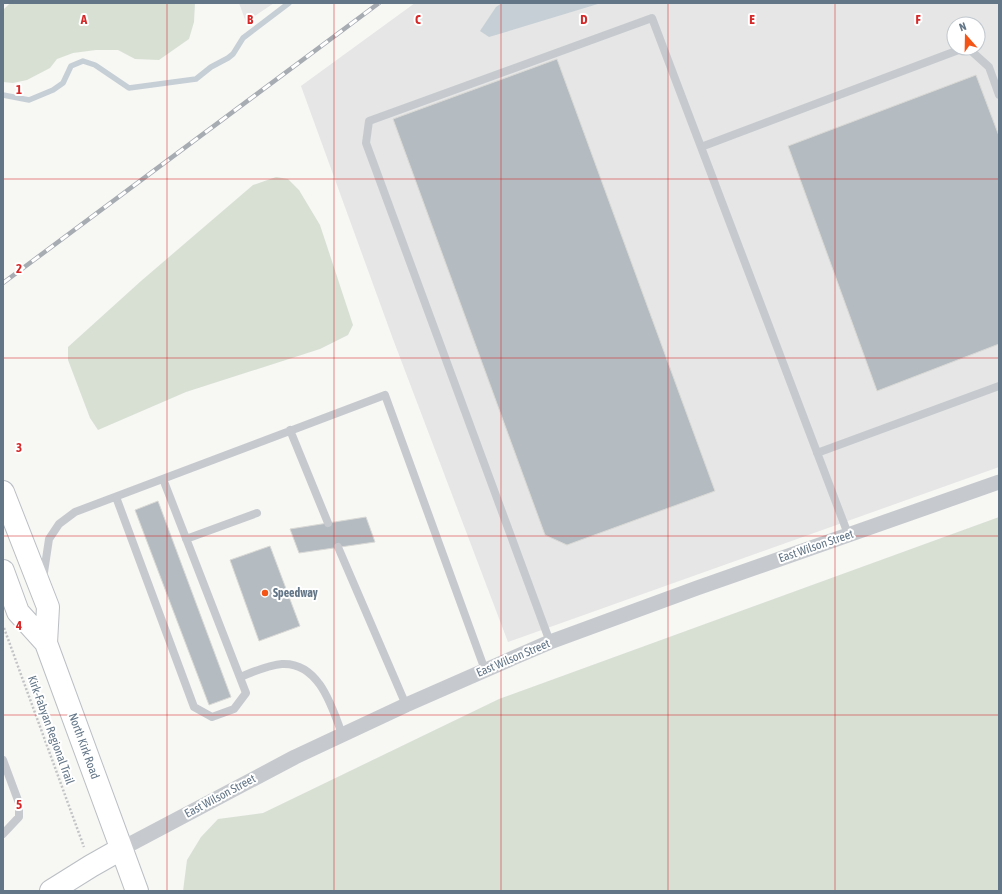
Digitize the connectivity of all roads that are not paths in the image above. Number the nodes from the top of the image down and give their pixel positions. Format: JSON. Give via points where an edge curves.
{"nodes":[{"id":1,"x":946,"y":55,"type":"edge"},
{"id":2,"x":977,"y":56,"type":"edge"},
{"id":3,"x":999,"y":94,"type":"edge"},
{"id":4,"x":700,"y":147,"type":"junction"},
{"id":5,"x":999,"y":386,"type":"edge"},
{"id":6,"x":290,"y":430,"type":"junction"},
{"id":7,"x":817,"y":453,"type":"junction"},
{"id":8,"x":163,"y":479,"type":"junction"},
{"id":9,"x":999,"y":482,"type":"edge"},
{"id":10,"x":3,"y":492,"type":"edge"},
{"id":11,"x":116,"y":497,"type":"junction"},
{"id":12,"x":257,"y":513,"type":"dead end"},
{"id":13,"x":328,"y":523,"type":"dead end"},
{"id":14,"x":848,"y":534,"type":"junction"},
{"id":15,"x":186,"y":539,"type":"junction"},
{"id":16,"x":338,"y":548,"type":"dead end"},
{"id":17,"x":3,"y":571,"type":"edge"},
{"id":18,"x":41,"y":590,"type":"junction"},
{"id":19,"x":550,"y":642,"type":"junction"},
{"id":20,"x":46,"y":643,"type":"junction"},
{"id":21,"x":485,"y":670,"type":"junction"},
{"id":22,"x":240,"y":677,"type":"junction"},
{"id":23,"x":406,"y":705,"type":"junction"},
{"id":24,"x":342,"y":734,"type":"junction"},
{"id":25,"x":3,"y":760,"type":"edge"},
{"id":26,"x":3,"y":834,"type":"edge"},
{"id":27,"x":121,"y":849,"type":"junction"},
{"id":28,"x":51,"y":891,"type":"edge"},
{"id":29,"x":137,"y":891,"type":"edge"}],
"edges":[{"from":1,"to":4,"type":"lane"},
{"from":2,"to":3,"type":"lane","via":[[989,67]]},
{"from":4,"to":7,"type":"lane"},
{"from":4,"to":19,"type":"lane","via":[[652,18],[369,121],[366,143]]},
{"from":5,"to":7,"type":"lane"},
{"from":6,"to":8,"type":"lane"},
{"from":6,"to":13,"type":"lane"},
{"from":6,"to":21,"type":"lane","via":[[385,395]]},
{"from":7,"to":14,"type":"lane"},
{"from":8,"to":11,"type":"lane"},
{"from":8,"to":15,"type":"lane"},
{"from":9,"to":14,"type":"street","name":"East Wilson Street"},
{"from":10,"to":18,"type":"street","name":"North Kirk Road"},
{"from":11,"to":18,"type":"lane","via":[[75,512],[59,524],[49,539]]},
{"from":11,"to":22,"type":"lane","via":[[194,707],[212,716],[234,709],[246,693]]},
{"from":12,"to":15,"type":"lane"},
{"from":14,"to":19,"type":"street","name":"East Wilson Street"},
{"from":15,"to":22,"type":"lane"},
{"from":16,"to":23,"type":"lane"},
{"from":17,"to":20,"type":"street","name":"North Kirk Road","via":[[18,612]]},
{"from":18,"to":20,"type":"street","name":"North Kirk Road","via":[[48,607]]},
{"from":19,"to":21,"type":"street","name":"East Wilson Street"},
{"from":20,"to":27,"type":"street","name":"North Kirk Road"},
{"from":21,"to":23,"type":"street","name":"East Wilson Street"},
{"from":22,"to":24,"type":"lane","via":[[277,665],[297,666],[319,681]]},
{"from":23,"to":24,"type":"street","name":"East Wilson Street"},
{"from":24,"to":27,"type":"street","name":"East Wilson Street","via":[[249,780]]},
{"from":25,"to":26,"type":"lane","via":[[19,803],[19,817]]},
{"from":27,"to":28,"type":"street","name":"East Wilson Street"},
{"from":27,"to":29,"type":"street","name":"North Kirk Road"}]}
